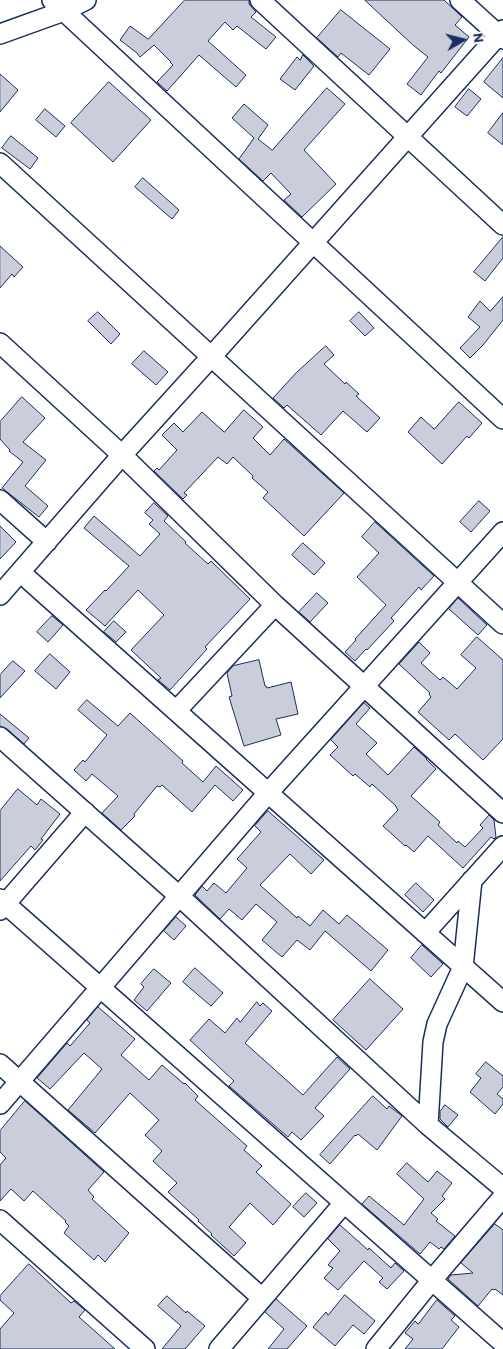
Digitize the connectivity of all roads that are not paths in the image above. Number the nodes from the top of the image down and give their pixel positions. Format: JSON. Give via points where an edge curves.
{"nodes":[{"id":1,"x":86,"y":0,"type":"edge"},
{"id":2,"x":260,"y":0,"type":"edge"},
{"id":3,"x":460,"y":0,"type":"edge"},
{"id":4,"x":58,"y":6,"type":"edge"},
{"id":5,"x":0,"y":34,"type":"edge"},
{"id":6,"x":501,"y":35,"type":"edge"},
{"id":7,"x":408,"y":137,"type":"junction"},
{"id":8,"x":0,"y":163,"type":"edge"},
{"id":9,"x":503,"y":225,"type":"edge"},
{"id":10,"x":313,"y":243,"type":"junction"},
{"id":11,"x":0,"y":343,"type":"edge"},
{"id":12,"x":212,"y":357,"type":"junction"},
{"id":13,"x":503,"y":419,"type":"edge"},
{"id":14,"x":122,"y":455,"type":"junction"},
{"id":15,"x":0,"y":500,"type":"edge"},
{"id":16,"x":503,"y":532,"type":"edge"},
{"id":17,"x":47,"y":542,"type":"junction"},
{"id":18,"x":20,"y":572,"type":"junction"},
{"id":19,"x":458,"y":582,"type":"junction"},
{"id":20,"x":0,"y":595,"type":"edge"},
{"id":21,"x":275,"y":605,"type":"junction"},
{"id":22,"x":503,"y":624,"type":"edge"},
{"id":23,"x":364,"y":686,"type":"junction"},
{"id":24,"x":176,"y":711,"type":"junction"},
{"id":25,"x":0,"y":737,"type":"edge"},
{"id":26,"x":268,"y":793,"type":"junction"},
{"id":27,"x":84,"y":812,"type":"junction"},
{"id":28,"x":503,"y":813,"type":"edge"},
{"id":29,"x":503,"y":846,"type":"edge"},
{"id":30,"x":472,"y":880,"type":"junction"},
{"id":31,"x":179,"y":896,"type":"junction"},
{"id":32,"x":2,"y":904,"type":"edge"},
{"id":33,"x":425,"y":933,"type":"junction"},
{"id":34,"x":463,"y":967,"type":"junction"},
{"id":35,"x":100,"y":988,"type":"junction"},
{"id":36,"x":503,"y":1002,"type":"edge"},
{"id":37,"x":0,"y":1064,"type":"edge"},
{"id":38,"x":19,"y":1081,"type":"junction"},
{"id":39,"x":0,"y":1104,"type":"edge"},
{"id":40,"x":428,"y":1125,"type":"junction"},
{"id":41,"x":503,"y":1188,"type":"edge"},
{"id":42,"x":503,"y":1197,"type":"edge"},
{"id":43,"x":344,"y":1204,"type":"junction"},
{"id":44,"x":0,"y":1220,"type":"edge"},
{"id":45,"x":432,"y":1280,"type":"junction"},
{"id":46,"x":262,"y":1298,"type":"junction"},
{"id":47,"x":503,"y":1343,"type":"edge"},
{"id":48,"x":145,"y":1349,"type":"edge"},
{"id":49,"x":218,"y":1349,"type":"edge"},
{"id":50,"x":376,"y":1349,"type":"edge"}],
"edges":[{"from":1,"to":4,"type":"street"},
{"from":2,"to":7,"type":"street"},
{"from":3,"to":6,"type":"street"},
{"from":4,"to":5,"type":"street"},
{"from":4,"to":10,"type":"street"},
{"from":6,"to":7,"type":"street"},
{"from":7,"to":9,"type":"street"},
{"from":7,"to":10,"type":"street"},
{"from":8,"to":12,"type":"street"},
{"from":10,"to":12,"type":"street"},
{"from":10,"to":13,"type":"street"},
{"from":11,"to":14,"type":"street"},
{"from":12,"to":14,"type":"street"},
{"from":12,"to":19,"type":"street"},
{"from":14,"to":17,"type":"street"},
{"from":14,"to":21,"type":"street"},
{"from":15,"to":17,"type":"street"},
{"from":16,"to":19,"type":"street"},
{"from":17,"to":18,"type":"street"},
{"from":18,"to":20,"type":"street"},
{"from":18,"to":24,"type":"street"},
{"from":19,"to":22,"type":"street"},
{"from":19,"to":23,"type":"street"},
{"from":21,"to":23,"type":"street"},
{"from":21,"to":24,"type":"street"},
{"from":23,"to":26,"type":"street"},
{"from":23,"to":28,"type":"street"},
{"from":24,"to":26,"type":"street"},
{"from":25,"to":27,"type":"street"},
{"from":26,"to":31,"type":"street"},
{"from":26,"to":33,"type":"street"},
{"from":27,"to":31,"type":"street"},
{"from":27,"to":32,"type":"street"},
{"from":29,"to":30,"type":"street"},
{"from":30,"to":33,"type":"street"},
{"from":30,"to":34,"type":"street"},
{"from":31,"to":35,"type":"street"},
{"from":31,"to":40,"type":"street"},
{"from":32,"to":35,"type":"street"},
{"from":33,"to":34,"type":"street"},
{"from":34,"to":36,"type":"street"},
{"from":34,"to":40,"type":"street","via":[[437,1024],[433,1042]]},
{"from":35,"to":38,"type":"street"},
{"from":35,"to":43,"type":"street"},
{"from":37,"to":38,"type":"street"},
{"from":38,"to":39,"type":"street"},
{"from":38,"to":46,"type":"street"},
{"from":40,"to":41,"type":"street"},
{"from":42,"to":45,"type":"street"},
{"from":43,"to":45,"type":"street"},
{"from":43,"to":46,"type":"street"},
{"from":44,"to":48,"type":"street"},
{"from":45,"to":47,"type":"street"},
{"from":45,"to":50,"type":"street"},
{"from":46,"to":49,"type":"street"}]}
